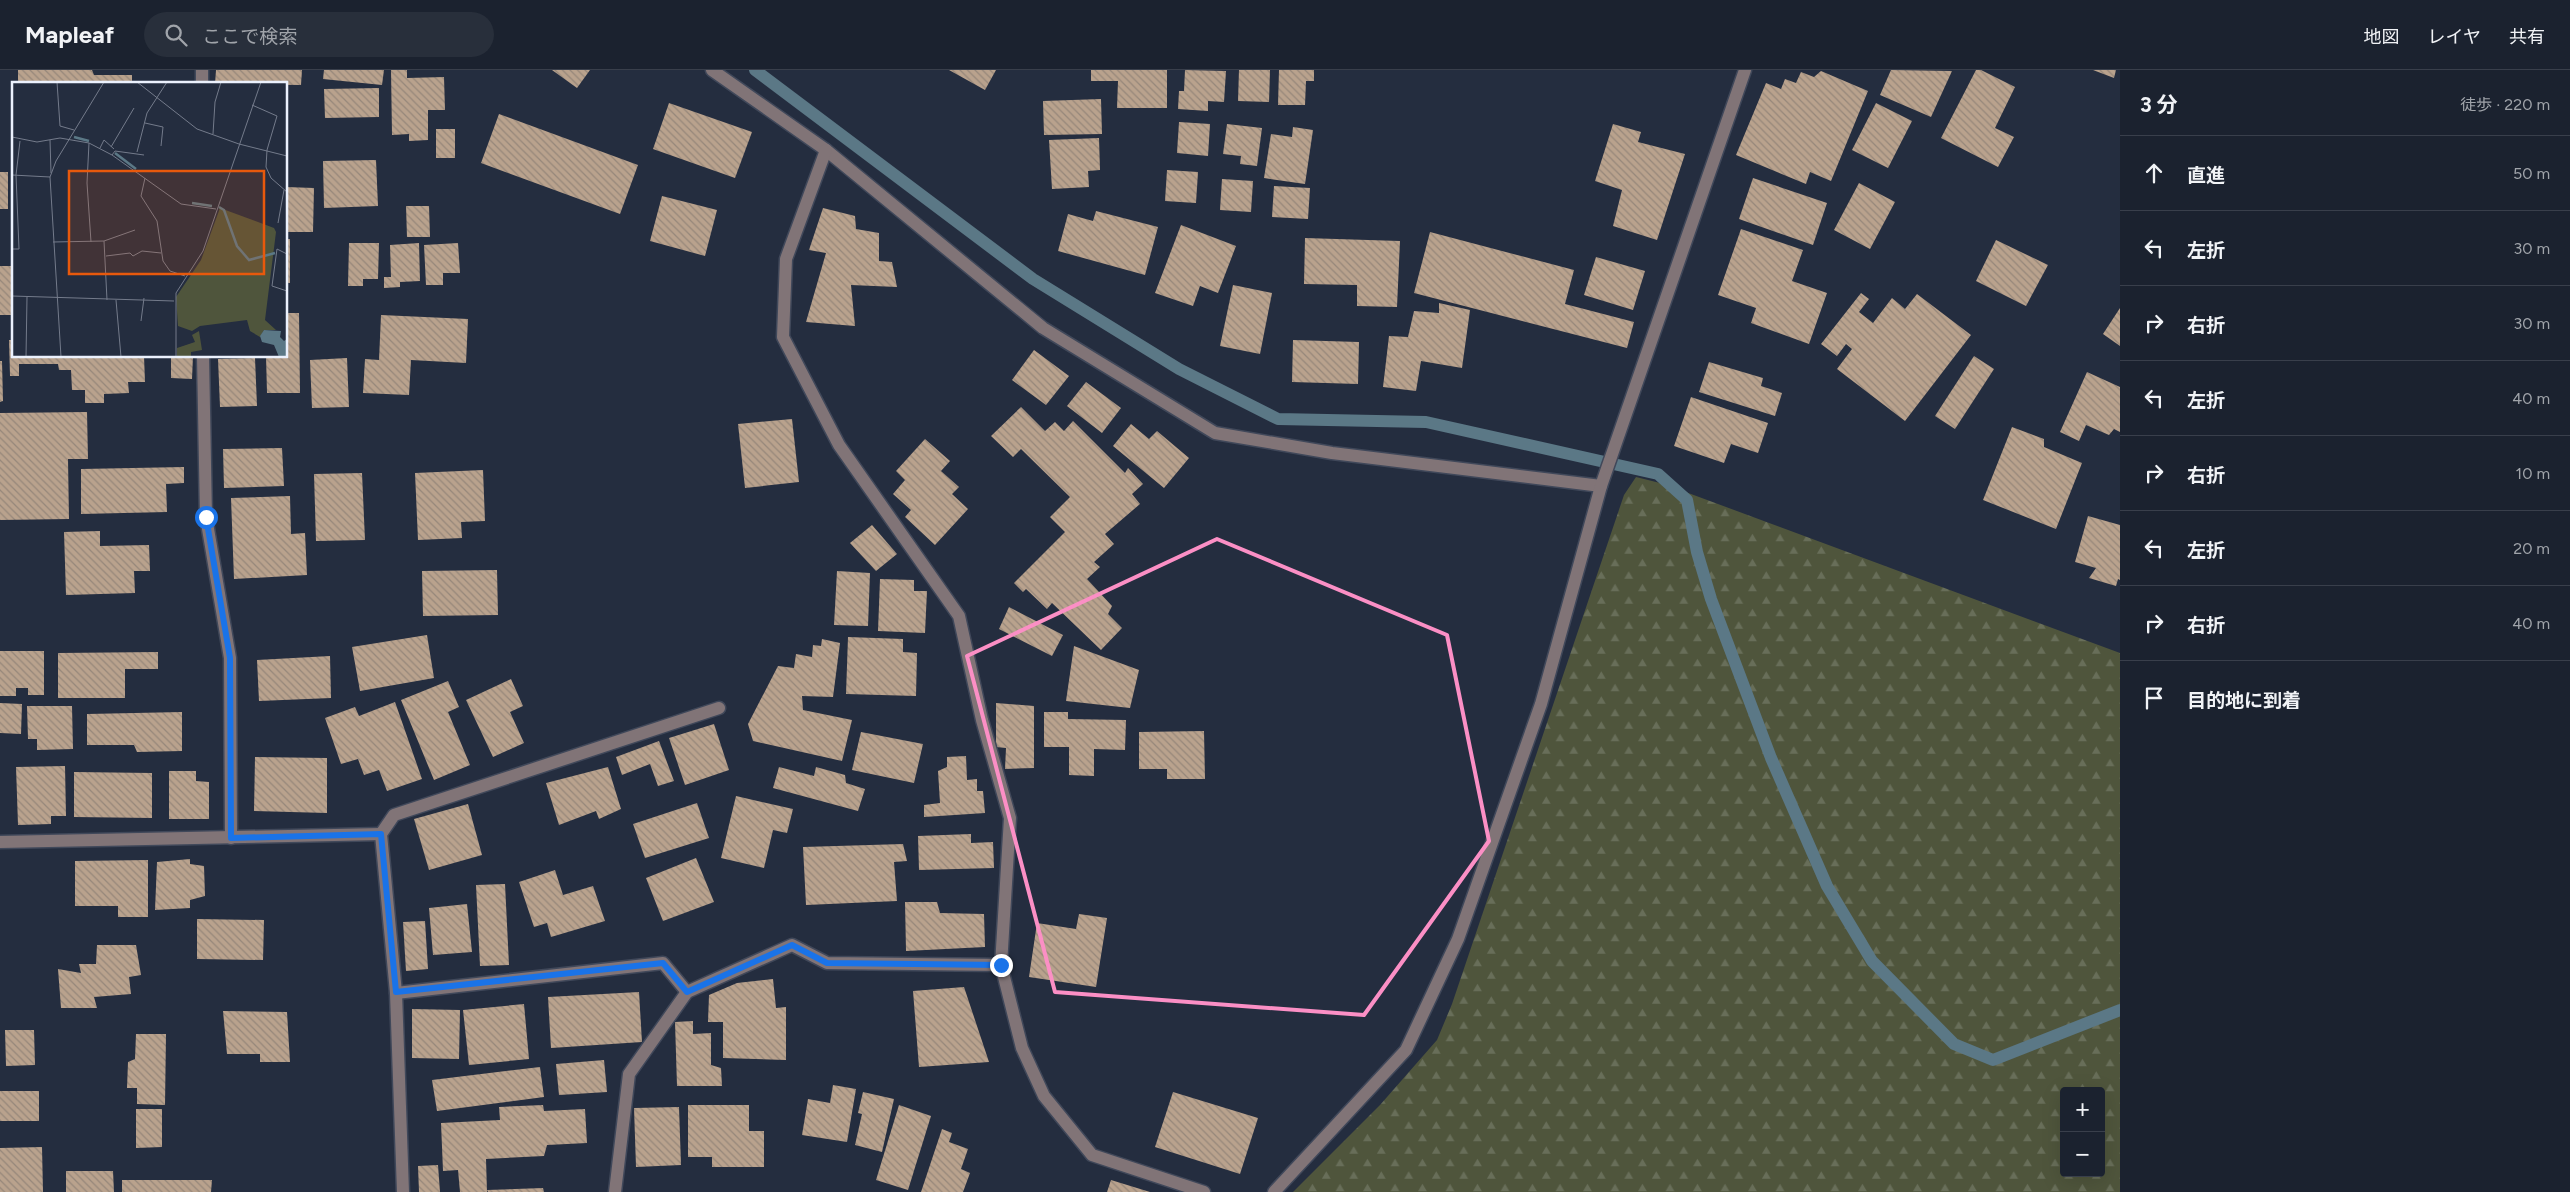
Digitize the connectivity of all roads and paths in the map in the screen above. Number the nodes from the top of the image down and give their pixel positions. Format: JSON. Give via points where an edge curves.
{"nodes":[{"id":1,"x":712,"y":70,"type":"edge"},
{"id":2,"x":1745,"y":70,"type":"edge"},
{"id":3,"x":826,"y":150,"type":"junction"},
{"id":4,"x":203,"y":358,"type":"edge"},
{"id":5,"x":1601,"y":486,"type":"junction"},
{"id":6,"x":720,"y":708,"type":"dead end"},
{"id":7,"x":381,"y":834,"type":"junction"},
{"id":8,"x":231,"y":838,"type":"junction"},
{"id":9,"x":0,"y":842,"type":"edge"},
{"id":10,"x":1001,"y":965,"type":"junction"},
{"id":11,"x":396,"y":992,"type":"junction"},
{"id":12,"x":687,"y":992,"type":"junction"},
{"id":13,"x":403,"y":1192,"type":"edge"},
{"id":14,"x":615,"y":1192,"type":"edge"},
{"id":15,"x":1204,"y":1192,"type":"edge"},
{"id":16,"x":1274,"y":1192,"type":"edge"}],
"edges":[{"from":1,"to":3,"type":"street"},
{"from":2,"to":5,"type":"street"},
{"from":3,"to":5,"type":"street","via":[[1043,328],[1215,433],[1332,453]]},
{"from":3,"to":10,"type":"street","via":[[786,259],[783,337],[839,445],[959,616],[982,720],[1010,818]]},
{"from":4,"to":8,"type":"street","via":[[206,517],[230,658]]},
{"from":5,"to":16,"type":"street","via":[[1541,704],[1458,939],[1406,1050]]},
{"from":6,"to":7,"type":"street","via":[[394,815]]},
{"from":7,"to":8,"type":"street"},
{"from":7,"to":11,"type":"street"},
{"from":8,"to":9,"type":"street"},
{"from":10,"to":12,"type":"street","via":[[827,963],[792,945]]},
{"from":10,"to":15,"type":"street","via":[[1022,1048],[1044,1096],[1092,1155]]},
{"from":11,"to":12,"type":"street","via":[[663,963]]},
{"from":11,"to":13,"type":"street"},
{"from":12,"to":14,"type":"street","via":[[629,1074]]}]}
